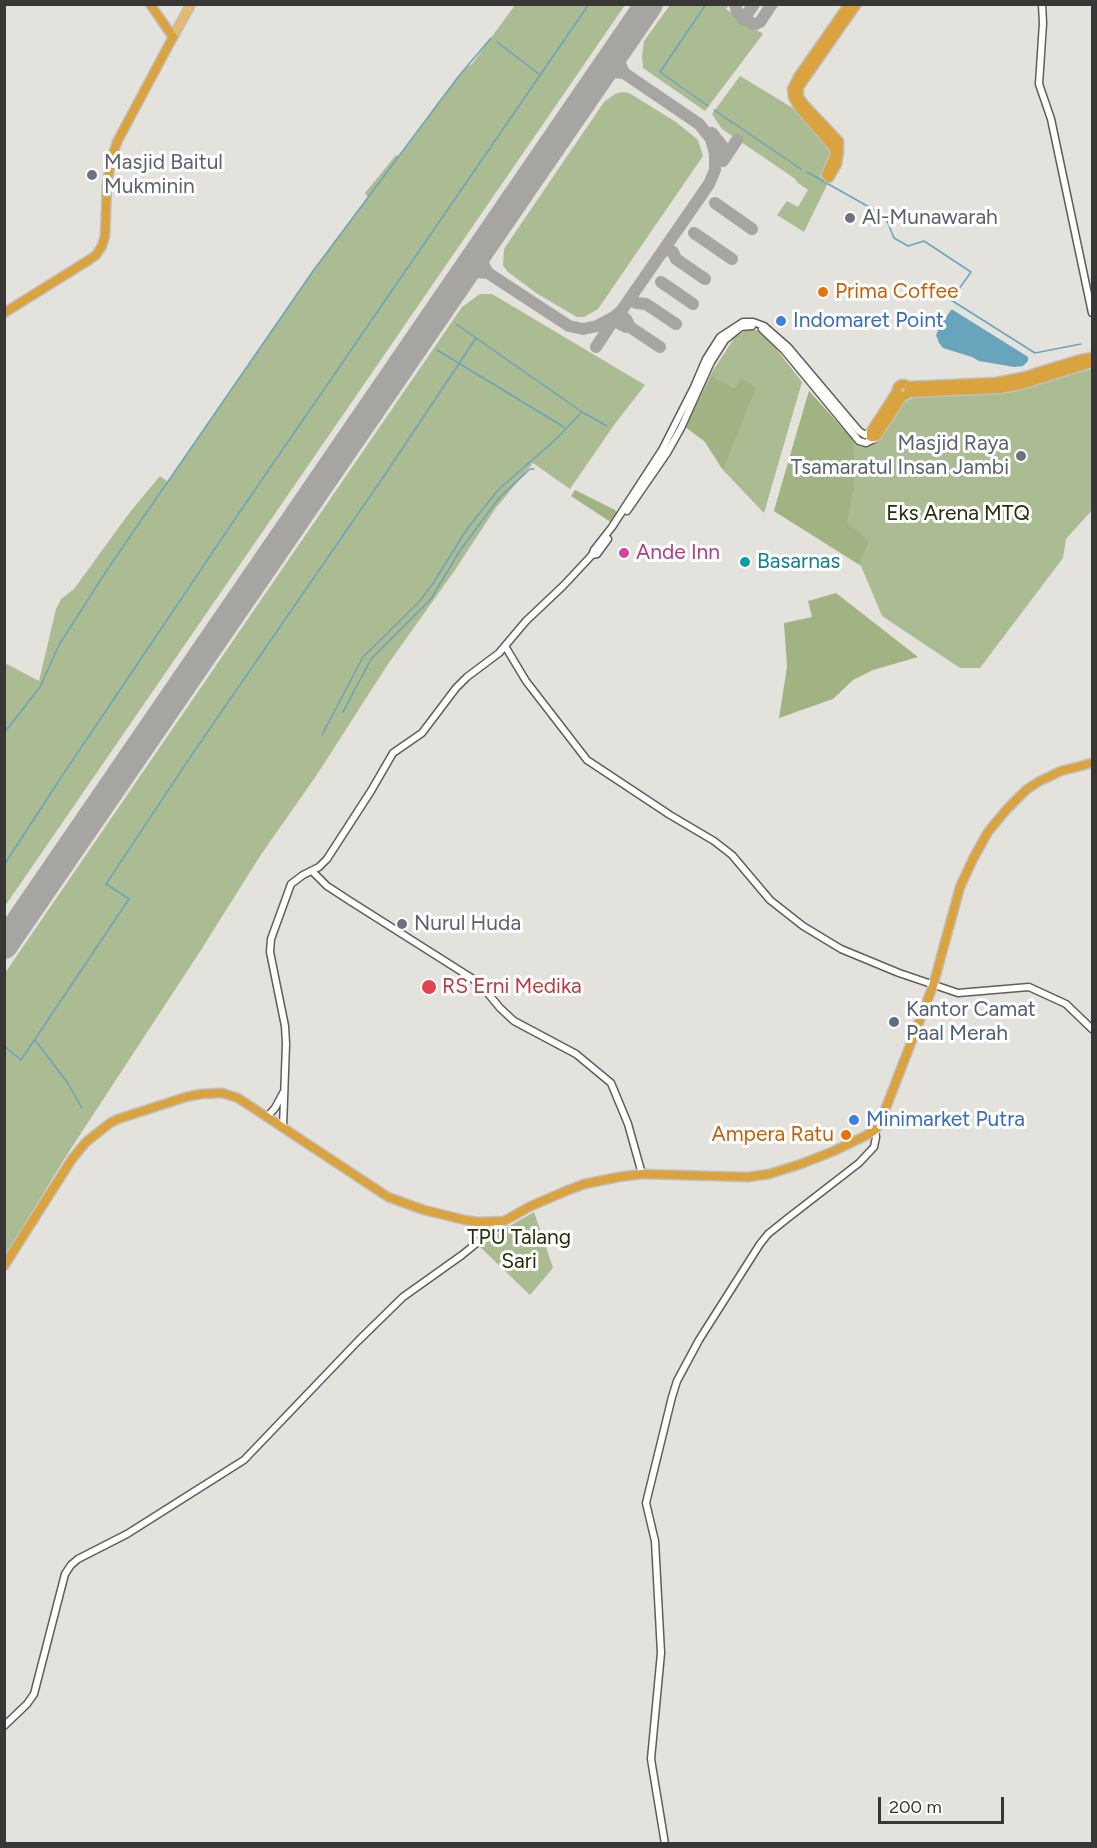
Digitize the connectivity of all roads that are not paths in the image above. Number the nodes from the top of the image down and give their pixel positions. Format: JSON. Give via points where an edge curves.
{"nodes":[{"id":1,"x":150,"y":4,"type":"edge"},
{"id":2,"x":191,"y":4,"type":"edge"},
{"id":3,"x":849,"y":4,"type":"edge"},
{"id":4,"x":856,"y":4,"type":"edge"},
{"id":5,"x":1042,"y":4,"type":"edge"},
{"id":6,"x":173,"y":37,"type":"junction"},
{"id":7,"x":822,"y":129,"type":"junction"},
{"id":8,"x":4,"y":313,"type":"edge"},
{"id":9,"x":1092,"y":313,"type":"edge"},
{"id":10,"x":1092,"y":357,"type":"edge"},
{"id":11,"x":1092,"y":363,"type":"edge"},
{"id":12,"x":904,"y":391,"type":"junction"},
{"id":13,"x":874,"y":434,"type":"joint"},
{"id":14,"x":505,"y":646,"type":"junction"},
{"id":15,"x":1092,"y":764,"type":"edge"},
{"id":16,"x":312,"y":870,"type":"junction"},
{"id":17,"x":933,"y":986,"type":"junction"},
{"id":18,"x":1092,"y":1029,"type":"edge"},
{"id":19,"x":284,"y":1089,"type":"junction"},
{"id":20,"x":267,"y":1117,"type":"junction"},
{"id":21,"x":283,"y":1127,"type":"junction"},
{"id":22,"x":875,"y":1130,"type":"junction"},
{"id":23,"x":642,"y":1174,"type":"junction"},
{"id":24,"x":504,"y":1221,"type":"junction"},
{"id":25,"x":4,"y":1266,"type":"edge"},
{"id":26,"x":4,"y":1726,"type":"edge"},
{"id":27,"x":665,"y":1844,"type":"edge"}],
"edges":[{"from":1,"to":6,"type":"highway"},
{"from":2,"to":6,"type":"main road"},
{"from":3,"to":7,"type":"highway","via":[[792,89],[795,102]]},
{"from":4,"to":7,"type":"highway","via":[[799,87],[799,97]]},
{"from":5,"to":9,"type":"street","via":[[1039,84],[1051,119]]},
{"from":6,"to":8,"type":"highway","via":[[117,142],[100,251]]},
{"from":7,"to":7,"type":"highway","via":[[839,141],[837,164],[830,178],[826,175],[834,150]]},
{"from":10,"to":12,"type":"highway","via":[[996,382]]},
{"from":11,"to":12,"type":"highway","via":[[999,389]]},
{"from":12,"to":13,"type":"highway"},
{"from":13,"to":14,"type":"street","via":[[866,443],[859,441],[786,349],[756,326],[741,327],[725,340],[711,362],[681,428],[597,554]]},
{"from":14,"to":16,"type":"street","via":[[456,688],[422,733],[393,753],[327,859]]},
{"from":14,"to":17,"type":"street","via":[[526,681],[594,766],[723,848],[770,900],[803,926],[841,949]]},
{"from":15,"to":17,"type":"highway","via":[[1053,774],[1031,786],[988,832],[960,887]]},
{"from":16,"to":19,"type":"street","via":[[291,884],[271,939],[270,957],[285,1026]]},
{"from":16,"to":23,"type":"street","via":[[327,886],[481,985],[514,1020],[576,1054],[611,1083]]},
{"from":17,"to":18,"type":"street","via":[[967,994],[1029,987],[1066,1004]]},
{"from":17,"to":22,"type":"highway"},
{"from":19,"to":20,"type":"street"},
{"from":19,"to":21,"type":"street"},
{"from":20,"to":21,"type":"highway"},
{"from":20,"to":25,"type":"highway","via":[[238,1098],[216,1092],[186,1096],[110,1123],[72,1159]]},
{"from":21,"to":24,"type":"highway","via":[[388,1197],[465,1220]]},
{"from":22,"to":23,"type":"highway","via":[[834,1152],[769,1174],[737,1178]]},
{"from":22,"to":27,"type":"street","via":[[874,1147],[860,1163],[760,1244],[699,1340],[672,1397],[646,1503],[656,1550],[661,1653],[651,1759]]},
{"from":23,"to":24,"type":"highway","via":[[584,1185]]},
{"from":24,"to":26,"type":"street","via":[[403,1297],[244,1460],[127,1534],[71,1564],[65,1574],[34,1694]]}]}
